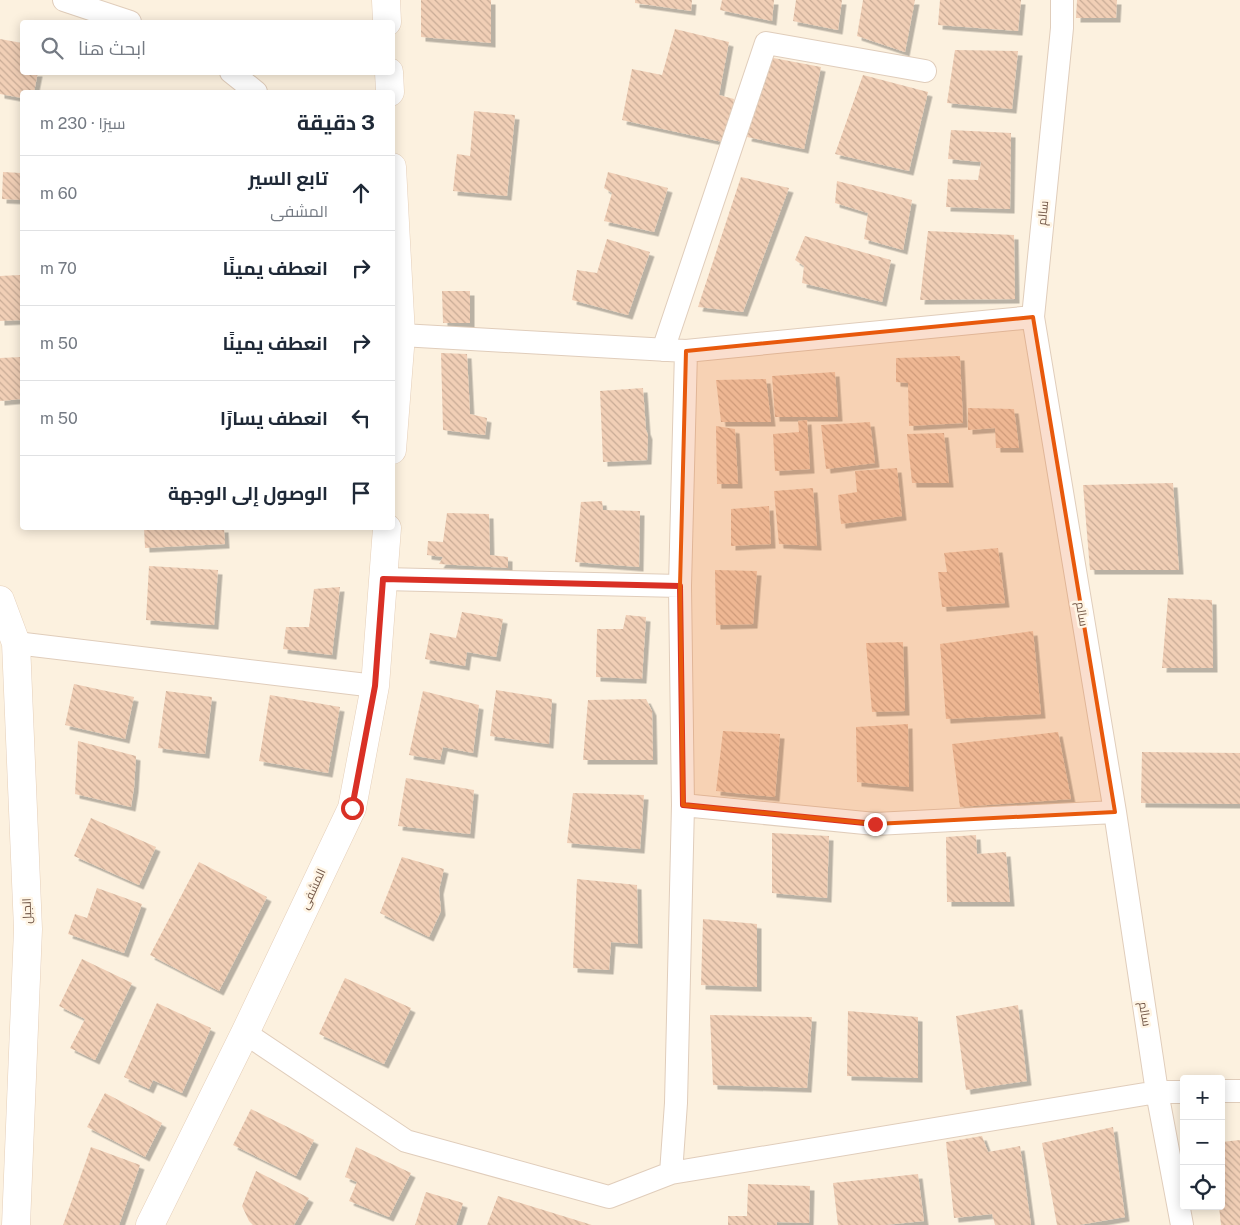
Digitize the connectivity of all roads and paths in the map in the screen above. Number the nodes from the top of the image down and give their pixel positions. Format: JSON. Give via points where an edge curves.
{"nodes":[{"id":1,"x":64,"y":0,"type":"edge"},
{"id":2,"x":386,"y":0,"type":"edge"},
{"id":3,"x":1062,"y":0,"type":"edge"},
{"id":4,"x":124,"y":20,"type":"edge"},
{"id":5,"x":387,"y":20,"type":"edge"},
{"id":6,"x":925,"y":71,"type":"dead end"},
{"id":7,"x":235,"y":75,"type":"edge"},
{"id":8,"x":389,"y":75,"type":"edge"},
{"id":9,"x":254,"y":90,"type":"edge"},
{"id":10,"x":390,"y":90,"type":"edge"},
{"id":11,"x":395,"y":237,"type":"edge"},
{"id":12,"x":1033,"y":317,"type":"junction"},
{"id":13,"x":401,"y":334,"type":"junction"},
{"id":14,"x":663,"y":350,"type":"junction"},
{"id":15,"x":686,"y":351,"type":"junction"},
{"id":16,"x":395,"y":411,"type":"edge"},
{"id":17,"x":387,"y":530,"type":"edge"},
{"id":18,"x":383,"y":579,"type":"junction"},
{"id":19,"x":680,"y":586,"type":"junction"},
{"id":20,"x":0,"y":600,"type":"edge"},
{"id":21,"x":16,"y":643,"type":"junction"},
{"id":22,"x":375,"y":686,"type":"junction"},
{"id":23,"x":683,"y":805,"type":"junction"},
{"id":24,"x":1115,"y":812,"type":"junction"},
{"id":25,"x":245,"y":1033,"type":"junction"},
{"id":26,"x":1240,"y":1091,"type":"edge"},
{"id":27,"x":1157,"y":1092,"type":"junction"},
{"id":28,"x":1180,"y":1092,"type":"edge"},
{"id":29,"x":1225,"y":1092,"type":"edge"},
{"id":30,"x":671,"y":1173,"type":"junction"},
{"id":31,"x":16,"y":1225,"type":"edge"},
{"id":32,"x":150,"y":1225,"type":"edge"},
{"id":33,"x":1182,"y":1225,"type":"edge"}],
"edges":[{"from":1,"to":4,"type":"street"},
{"from":2,"to":5,"type":"street"},
{"from":3,"to":12,"type":"street","name":"سالم","via":[[1062,28]]},
{"from":6,"to":14,"type":"street","via":[[766,43]]},
{"from":7,"to":9,"type":"street"},
{"from":8,"to":10,"type":"street"},
{"from":11,"to":13,"type":"street"},
{"from":12,"to":15,"type":"street"},
{"from":12,"to":24,"type":"street","name":"سالم"},
{"from":13,"to":14,"type":"street"},
{"from":13,"to":16,"type":"street"},
{"from":14,"to":15,"type":"street"},
{"from":15,"to":19,"type":"street"},
{"from":17,"to":18,"type":"street","name":"المشفى"},
{"from":18,"to":19,"type":"street"},
{"from":18,"to":22,"type":"street","name":"المشفى"},
{"from":19,"to":23,"type":"street"},
{"from":20,"to":21,"type":"street","name":"الجبل"},
{"from":21,"to":22,"type":"street"},
{"from":21,"to":31,"type":"street","name":"الجبل","via":[[28,929]]},
{"from":22,"to":25,"type":"street","name":"المشفى","via":[[352,808]]},
{"from":23,"to":24,"type":"street","via":[[875,824]]},
{"from":23,"to":30,"type":"street","via":[[676,1103]]},
{"from":24,"to":27,"type":"street","name":"سالم"},
{"from":25,"to":30,"type":"street","via":[[406,1141],[609,1197]]},
{"from":25,"to":32,"type":"street","name":"المشفى"},
{"from":26,"to":29,"type":"street"},
{"from":27,"to":28,"type":"street"},
{"from":27,"to":30,"type":"street"},
{"from":27,"to":33,"type":"street","name":"سالم"}]}
